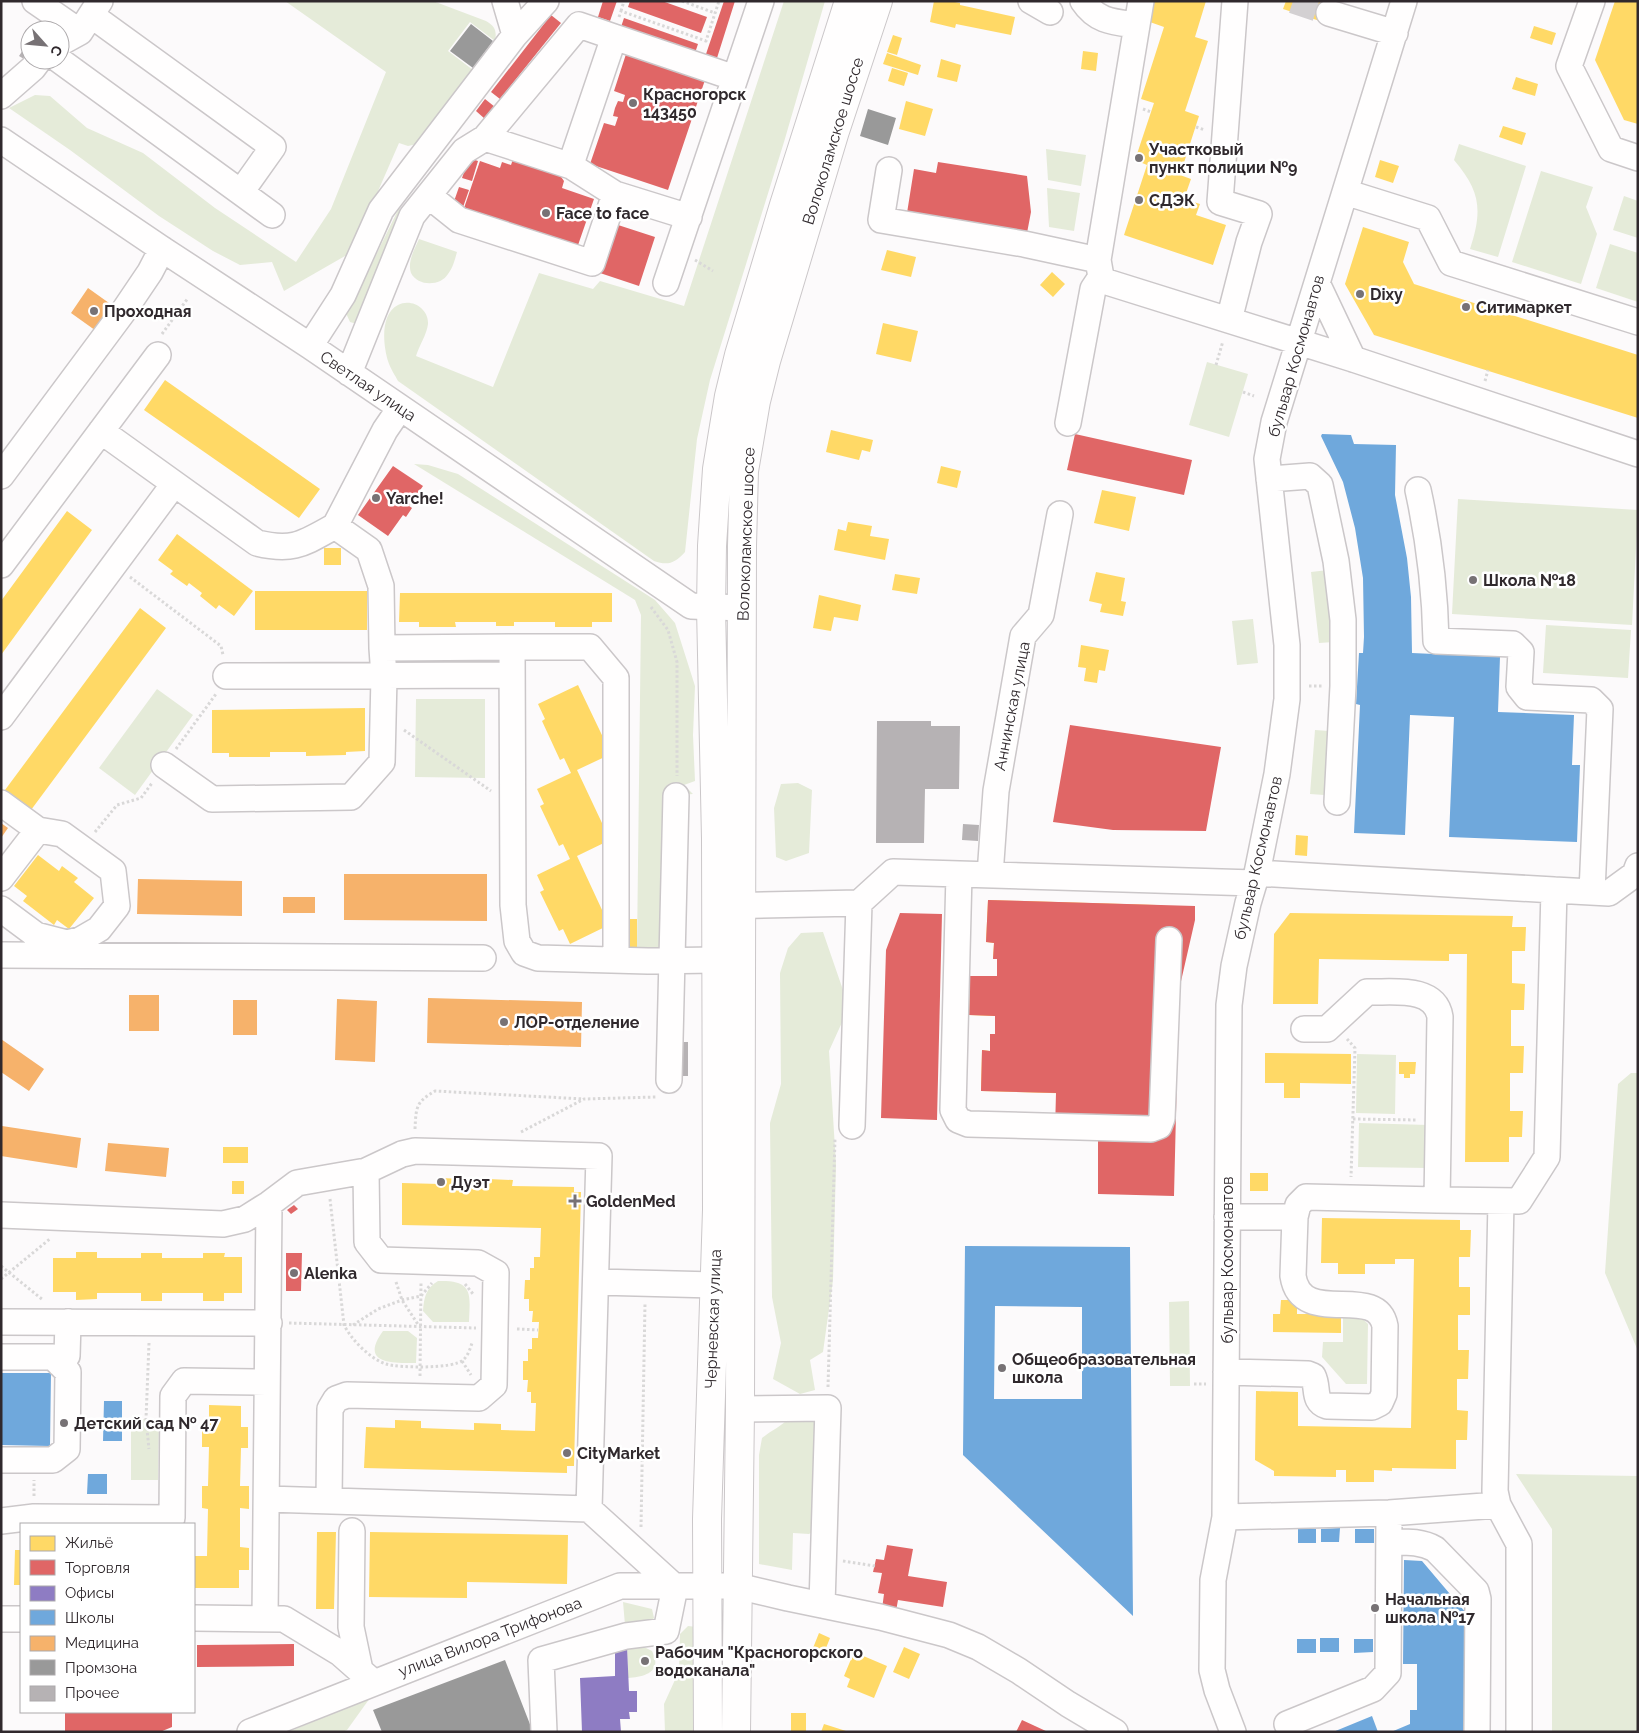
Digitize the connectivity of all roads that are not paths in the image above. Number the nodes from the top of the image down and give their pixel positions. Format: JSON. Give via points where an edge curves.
{"nodes":[{"id":1,"x":35,"y":1,"type":"edge"},
{"id":2,"x":505,"y":1,"type":"edge"},
{"id":3,"x":546,"y":1,"type":"edge"},
{"id":4,"x":761,"y":1,"type":"edge"},
{"id":5,"x":849,"y":1,"type":"edge"},
{"id":6,"x":878,"y":1,"type":"edge"},
{"id":7,"x":1083,"y":1,"type":"edge"},
{"id":8,"x":1141,"y":1,"type":"edge"},
{"id":9,"x":1235,"y":1,"type":"edge"},
{"id":10,"x":1404,"y":1,"type":"edge"},
{"id":11,"x":1592,"y":1,"type":"edge"},
{"id":12,"x":1329,"y":13,"type":"tunnel mouth"},
{"id":13,"x":83,"y":23,"type":"edge"},
{"id":14,"x":1137,"y":25,"type":"junction"},
{"id":15,"x":1394,"y":33,"type":"junction"},
{"id":16,"x":515,"y":35,"type":"junction"},
{"id":17,"x":613,"y":36,"type":"junction"},
{"id":18,"x":70,"y":67,"type":"edge"},
{"id":19,"x":31,"y":70,"type":"edge"},
{"id":20,"x":735,"y":78,"type":"junction"},
{"id":21,"x":1,"y":96,"type":"edge"},
{"id":22,"x":485,"y":138,"type":"junction"},
{"id":23,"x":1,"y":140,"type":"edge"},
{"id":24,"x":1638,"y":158,"type":"edge"},
{"id":25,"x":570,"y":166,"type":"junction"},
{"id":26,"x":889,"y":170,"type":"dead end"},
{"id":27,"x":241,"y":192,"type":"junction"},
{"id":28,"x":1345,"y":192,"type":"junction"},
{"id":29,"x":615,"y":194,"type":"junction"},
{"id":30,"x":429,"y":196,"type":"junction"},
{"id":31,"x":272,"y":215,"type":"dead end"},
{"id":32,"x":689,"y":218,"type":"junction"},
{"id":33,"x":162,"y":249,"type":"junction"},
{"id":34,"x":1100,"y":269,"type":"junction"},
{"id":35,"x":1317,"y":282,"type":"junction"},
{"id":36,"x":666,"y":283,"type":"dead end"},
{"id":37,"x":1638,"y":322,"type":"edge"},
{"id":38,"x":1227,"y":328,"type":"junction"},
{"id":39,"x":1299,"y":342,"type":"junction"},
{"id":40,"x":310,"y":346,"type":"junction"},
{"id":41,"x":158,"y":355,"type":"road end"},
{"id":42,"x":1352,"y":359,"type":"junction"},
{"id":43,"x":349,"y":373,"type":"junction"},
{"id":44,"x":400,"y":408,"type":"junction"},
{"id":45,"x":1068,"y":423,"type":"dead end"},
{"id":46,"x":101,"y":431,"type":"junction"},
{"id":47,"x":1638,"y":454,"type":"edge"},
{"id":48,"x":1,"y":476,"type":"edge"},
{"id":49,"x":1269,"y":479,"type":"junction"},
{"id":50,"x":174,"y":484,"type":"junction"},
{"id":51,"x":1418,"y":490,"type":"dead end"},
{"id":52,"x":1060,"y":514,"type":"dead end"},
{"id":53,"x":335,"y":526,"type":"junction"},
{"id":54,"x":1,"y":565,"type":"edge"},
{"id":55,"x":710,"y":608,"type":"junction"},
{"id":56,"x":742,"y":608,"type":"junction"},
{"id":57,"x":512,"y":647,"type":"junction"},
{"id":58,"x":382,"y":648,"type":"junction"},
{"id":59,"x":512,"y":675,"type":"junction"},
{"id":60,"x":226,"y":676,"type":"road end"},
{"id":61,"x":384,"y":677,"type":"junction"},
{"id":62,"x":1,"y":717,"type":"edge"},
{"id":63,"x":164,"y":765,"type":"road end"},
{"id":64,"x":676,"y":796,"type":"dead end"},
{"id":65,"x":1337,"y":802,"type":"dead end"},
{"id":66,"x":1,"y":803,"type":"edge"},
{"id":67,"x":38,"y":830,"type":"junction"},
{"id":68,"x":1638,"y":866,"type":"edge"},
{"id":69,"x":959,"y":874,"type":"junction"},
{"id":70,"x":990,"y":875,"type":"junction"},
{"id":71,"x":1,"y":878,"type":"edge"},
{"id":72,"x":1256,"y":878,"type":"junction"},
{"id":73,"x":1554,"y":890,"type":"junction"},
{"id":74,"x":1592,"y":892,"type":"junction"},
{"id":75,"x":859,"y":903,"type":"junction"},
{"id":76,"x":728,"y":906,"type":"junction"},
{"id":77,"x":1,"y":909,"type":"edge"},
{"id":78,"x":1170,"y":940,"type":"dead end"},
{"id":79,"x":1,"y":955,"type":"edge"},
{"id":80,"x":483,"y":958,"type":"dead end"},
{"id":81,"x":616,"y":960,"type":"junction"},
{"id":82,"x":716,"y":960,"type":"junction"},
{"id":83,"x":673,"y":961,"type":"junction"},
{"id":84,"x":1304,"y":1029,"type":"dead end"},
{"id":85,"x":667,"y":1088,"type":"road end"},
{"id":86,"x":844,"y":1130,"type":"road end"},
{"id":87,"x":366,"y":1171,"type":"junction"},
{"id":88,"x":1437,"y":1200,"type":"junction"},
{"id":89,"x":1501,"y":1201,"type":"junction"},
{"id":90,"x":269,"y":1204,"type":"junction"},
{"id":91,"x":1,"y":1215,"type":"edge"},
{"id":92,"x":1227,"y":1217,"type":"junction"},
{"id":93,"x":1295,"y":1217,"type":"junction"},
{"id":94,"x":596,"y":1282,"type":"junction"},
{"id":95,"x":714,"y":1285,"type":"junction"},
{"id":96,"x":1,"y":1322,"type":"edge"},
{"id":97,"x":59,"y":1322,"type":"junction"},
{"id":98,"x":269,"y":1323,"type":"junction"},
{"id":99,"x":1,"y":1356,"type":"edge"},
{"id":100,"x":60,"y":1364,"type":"junction"},
{"id":101,"x":1226,"y":1372,"type":"junction"},
{"id":102,"x":266,"y":1382,"type":"junction"},
{"id":103,"x":740,"y":1408,"type":"junction"},
{"id":104,"x":1,"y":1460,"type":"edge"},
{"id":105,"x":267,"y":1499,"type":"junction"},
{"id":106,"x":329,"y":1501,"type":"junction"},
{"id":107,"x":1498,"y":1506,"type":"junction"},
{"id":108,"x":589,"y":1509,"type":"junction"},
{"id":109,"x":1389,"y":1513,"type":"junction"},
{"id":110,"x":1225,"y":1517,"type":"junction"},
{"id":111,"x":1,"y":1521,"type":"edge"},
{"id":112,"x":352,"y":1531,"type":"dead end"},
{"id":113,"x":1389,"y":1542,"type":"junction"},
{"id":114,"x":675,"y":1586,"type":"junction"},
{"id":115,"x":708,"y":1586,"type":"junction"},
{"id":116,"x":737,"y":1586,"type":"junction"},
{"id":117,"x":822,"y":1605,"type":"junction"},
{"id":118,"x":195,"y":1618,"type":"edge"},
{"id":119,"x":265,"y":1618,"type":"junction"},
{"id":120,"x":1,"y":1619,"type":"edge"},
{"id":121,"x":20,"y":1619,"type":"edge"},
{"id":122,"x":367,"y":1676,"type":"junction"},
{"id":123,"x":1287,"y":1724,"type":"dead end"},
{"id":124,"x":250,"y":1732,"type":"edge"},
{"id":125,"x":544,"y":1732,"type":"edge"},
{"id":126,"x":708,"y":1732,"type":"edge"},
{"id":127,"x":736,"y":1732,"type":"edge"},
{"id":128,"x":1115,"y":1732,"type":"edge"},
{"id":129,"x":1233,"y":1732,"type":"edge"},
{"id":130,"x":1477,"y":1732,"type":"edge"},
{"id":131,"x":1519,"y":1732,"type":"edge"}],
"edges":[{"from":1,"to":13,"type":"street"},
{"from":2,"to":16,"type":"street"},
{"from":3,"to":16,"type":"street"},
{"from":4,"to":20,"type":"street"},
{"from":5,"to":55,"type":"main road","name":"Волоколамское шоссе","via":[[781,214],[729,396],[717,469]]},
{"from":6,"to":56,"type":"main road","name":"Волоколамское шоссе","via":[[835,131],[756,401],[744,471]]},
{"from":7,"to":14,"type":"street","via":[[1097,16]]},
{"from":8,"to":14,"type":"street"},
{"from":9,"to":38,"type":"street","via":[[1220,202],[1259,214]]},
{"from":10,"to":15,"type":"street","name":"бульвар Космонавтов"},
{"from":11,"to":24,"type":"street","via":[[1569,66],[1611,149]]},
{"from":12,"to":15,"type":"street"},
{"from":13,"to":27,"type":"street","via":[[273,148]]},
{"from":14,"to":34,"type":"street"},
{"from":15,"to":28,"type":"street","name":"бульвар Космонавтов"},
{"from":16,"to":40,"type":"street","via":[[381,210],[343,296]]},
{"from":17,"to":20,"type":"street"},
{"from":17,"to":22,"type":"street","via":[[579,25]]},
{"from":17,"to":25,"type":"street"},
{"from":18,"to":27,"type":"street"},
{"from":19,"to":21,"type":"street"},
{"from":20,"to":32,"type":"street"},
{"from":22,"to":25,"type":"street"},
{"from":22,"to":30,"type":"street","via":[[464,151]]},
{"from":23,"to":33,"type":"street","name":"Светлая улица"},
{"from":25,"to":29,"type":"street"},
{"from":26,"to":34,"type":"street","via":[[881,220],[1024,244]]},
{"from":27,"to":31,"type":"street"},
{"from":28,"to":35,"type":"street","name":"бульвар Космонавтов"},
{"from":28,"to":37,"type":"street","via":[[1428,218],[1451,263]]},
{"from":29,"to":30,"type":"street","via":[[592,263],[459,220]]},
{"from":29,"to":32,"type":"street"},
{"from":30,"to":43,"type":"street","via":[[412,216]]},
{"from":32,"to":36,"type":"street"},
{"from":33,"to":40,"type":"street","name":"Светлая улица"},
{"from":33,"to":48,"type":"street","via":[[123,312]]},
{"from":34,"to":38,"type":"street","via":[[1107,282]]},
{"from":34,"to":45,"type":"street","via":[[1093,289]]},
{"from":35,"to":39,"type":"street","name":"бульвар Космонавтов"},
{"from":35,"to":42,"type":"street"},
{"from":38,"to":39,"type":"street"},
{"from":39,"to":42,"type":"street"},
{"from":39,"to":49,"type":"street","name":"бульвар Космонавтов","via":[[1274,422],[1267,459]]},
{"from":40,"to":43,"type":"street","name":"Светлая улица"},
{"from":41,"to":46,"type":"street"},
{"from":42,"to":47,"type":"street"},
{"from":43,"to":44,"type":"street","name":"Светлая улица"},
{"from":44,"to":53,"type":"street"},
{"from":44,"to":55,"type":"street","name":"Светлая улица","via":[[691,606]]},
{"from":46,"to":50,"type":"street"},
{"from":46,"to":54,"type":"street"},
{"from":49,"to":65,"type":"street","via":[[1310,476],[1320,485],[1336,561],[1343,620]]},
{"from":49,"to":72,"type":"street","name":"бульвар Космонавтов","via":[[1287,645],[1288,699]]},
{"from":50,"to":53,"type":"street","via":[[257,543],[274,547],[298,546]]},
{"from":50,"to":62,"type":"street"},
{"from":51,"to":74,"type":"street","via":[[1432,560],[1436,640],[1513,644],[1520,652],[1519,687],[1527,697],[1591,700],[1600,709]]},
{"from":52,"to":70,"type":"street","name":"Аннинская улица","via":[[1041,615],[1023,636],[996,791]]},
{"from":53,"to":58,"type":"street","via":[[369,550],[381,586]]},
{"from":55,"to":56,"type":"street","name":"Светлая улица"},
{"from":55,"to":76,"type":"main road","name":"Волоколамское шоссе","via":[[716,839]]},
{"from":56,"to":76,"type":"main road","name":"Волоколамское шоссе","via":[[743,776]]},
{"from":57,"to":58,"type":"street"},
{"from":57,"to":59,"type":"street"},
{"from":57,"to":81,"type":"street","via":[[590,647],[616,678]]},
{"from":58,"to":61,"type":"street"},
{"from":59,"to":61,"type":"street"},
{"from":59,"to":81,"type":"street","via":[[513,905],[517,941],[524,953],[538,958]]},
{"from":60,"to":61,"type":"street"},
{"from":61,"to":63,"type":"street","via":[[382,762],[351,797],[212,799]]},
{"from":64,"to":83,"type":"street"},
{"from":66,"to":67,"type":"street"},
{"from":67,"to":71,"type":"street"},
{"from":67,"to":77,"type":"street","via":[[62,834],[113,871],[117,906],[99,929],[67,943],[36,936]]},
{"from":68,"to":74,"type":"street","via":[[1635,874],[1609,893]]},
{"from":69,"to":70,"type":"street"},
{"from":69,"to":75,"type":"street","via":[[893,872]]},
{"from":69,"to":78,"type":"street","via":[[953,1110],[958,1120],[968,1124],[1152,1129],[1159,1126],[1162,1118]]},
{"from":70,"to":72,"type":"street"},
{"from":72,"to":73,"type":"street"},
{"from":72,"to":92,"type":"street","name":"бульвар Космонавтов","via":[[1234,966],[1229,1005]]},
{"from":73,"to":74,"type":"street"},
{"from":73,"to":89,"type":"street","via":[[1547,1157],[1519,1201]]},
{"from":75,"to":76,"type":"street"},
{"from":75,"to":86,"type":"street"},
{"from":76,"to":82,"type":"main road","name":"Черневская улица"},
{"from":76,"to":103,"type":"main road","name":"Черневская улица"},
{"from":79,"to":80,"type":"street"},
{"from":81,"to":83,"type":"street"},
{"from":82,"to":83,"type":"street"},
{"from":82,"to":95,"type":"main road","name":"Черневская улица","via":[[717,1210]]},
{"from":83,"to":85,"type":"street"},
{"from":84,"to":88,"type":"street","via":[[1327,1029],[1367,992],[1416,994],[1434,1002],[1440,1017]]},
{"from":87,"to":90,"type":"street","via":[[297,1183]]},
{"from":87,"to":94,"type":"street","via":[[415,1151],[600,1156]]},
{"from":87,"to":106,"type":"street","via":[[366,1242],[381,1260],[428,1271],[478,1263],[496,1273],[484,1328],[494,1385],[479,1398],[347,1395],[336,1399],[330,1409]]},
{"from":88,"to":89,"type":"street"},
{"from":88,"to":93,"type":"street","via":[[1306,1198],[1298,1205]]},
{"from":89,"to":107,"type":"street","via":[[1495,1491]]},
{"from":90,"to":91,"type":"street","via":[[245,1219],[223,1224]]},
{"from":90,"to":98,"type":"street"},
{"from":92,"to":93,"type":"street"},
{"from":92,"to":101,"type":"street","name":"бульвар Космонавтов"},
{"from":93,"to":101,"type":"street","via":[[1293,1276],[1299,1291],[1307,1299],[1320,1304],[1360,1304],[1384,1318],[1384,1394],[1380,1403],[1372,1407],[1320,1404],[1316,1397],[1317,1383],[1314,1376],[1308,1374]]},
{"from":94,"to":95,"type":"street"},
{"from":94,"to":108,"type":"street"},
{"from":95,"to":115,"type":"main road","name":"Черневская улица"},
{"from":96,"to":97,"type":"street"},
{"from":97,"to":98,"type":"street"},
{"from":97,"to":100,"type":"street","via":[[68,1356]]},
{"from":98,"to":102,"type":"street"},
{"from":99,"to":100,"type":"street","via":[[53,1357]]},
{"from":100,"to":104,"type":"street","via":[[68,1372],[67,1449],[53,1460]]},
{"from":101,"to":110,"type":"street","name":"бульвар Космонавтов"},
{"from":102,"to":105,"type":"street"},
{"from":102,"to":111,"type":"street","via":[[184,1381],[172,1396],[172,1518],[34,1517]]},
{"from":103,"to":116,"type":"main road","name":"Черневская улица"},
{"from":103,"to":117,"type":"street","via":[[828,1408]]},
{"from":105,"to":106,"type":"street"},
{"from":105,"to":119,"type":"street"},
{"from":106,"to":108,"type":"street"},
{"from":107,"to":109,"type":"street"},
{"from":107,"to":131,"type":"street","via":[[1519,1544]]},
{"from":108,"to":114,"type":"street"},
{"from":109,"to":110,"type":"street"},
{"from":109,"to":113,"type":"street"},
{"from":110,"to":129,"type":"street","name":"бульвар Космонавтов","via":[[1213,1580],[1212,1670]]},
{"from":112,"to":122,"type":"street","via":[[351,1627]]},
{"from":113,"to":123,"type":"street","via":[[1388,1673],[1373,1689]]},
{"from":113,"to":130,"type":"street","via":[[1428,1545],[1476,1591]]},
{"from":114,"to":115,"type":"street","name":"улица Вилора Трифонова"},
{"from":114,"to":122,"type":"street","name":"улица Вилора Трифонова","via":[[620,1586]]},
{"from":114,"to":125,"type":"street","via":[[666,1631],[626,1636],[541,1660]]},
{"from":115,"to":116,"type":"street","name":"улица Вилора Трифонова"},
{"from":115,"to":126,"type":"main road","name":"Черневская улица"},
{"from":116,"to":117,"type":"street","name":"улица Вилора Трифонова"},
{"from":116,"to":127,"type":"main road","name":"Черневская улица"},
{"from":117,"to":128,"type":"street","name":"улица Вилора Трифонова","via":[[949,1635],[978,1647]]},
{"from":118,"to":119,"type":"street"},
{"from":119,"to":122,"type":"street","via":[[284,1619],[340,1653]]},
{"from":120,"to":121,"type":"street"},
{"from":122,"to":124,"type":"street","name":"улица Вилора Трифонова"}]}
